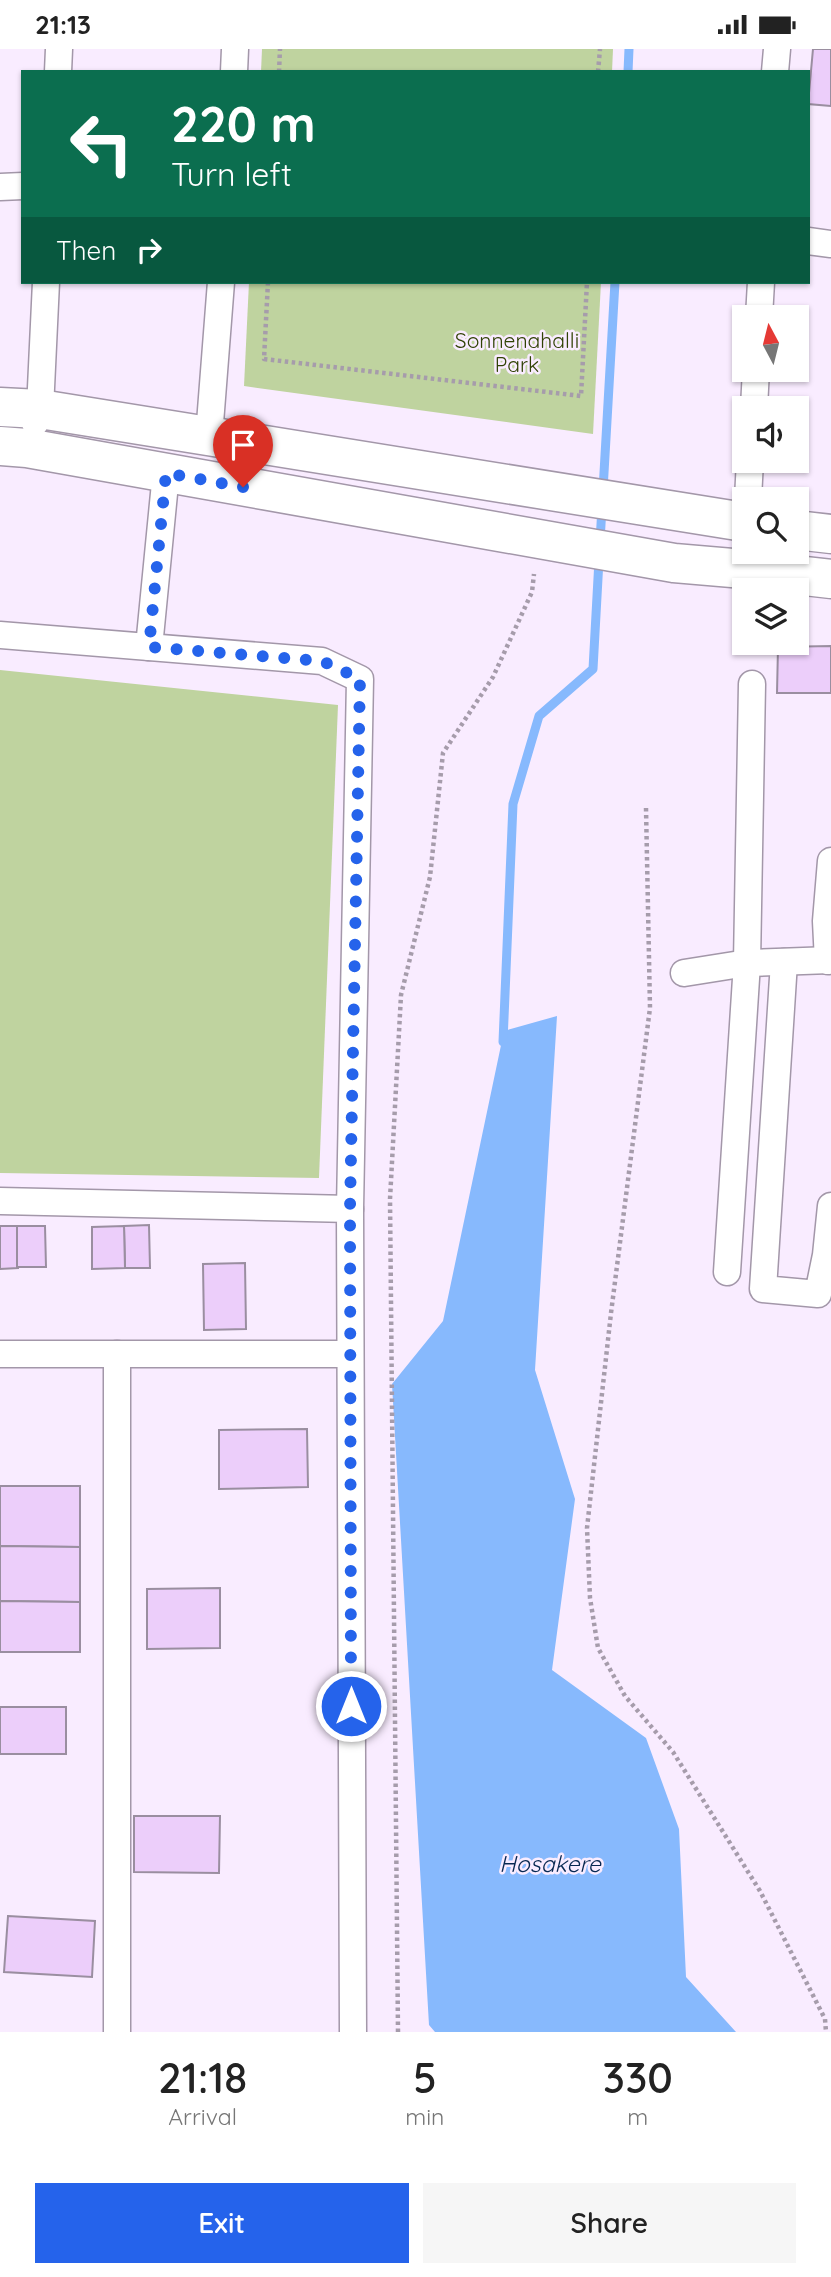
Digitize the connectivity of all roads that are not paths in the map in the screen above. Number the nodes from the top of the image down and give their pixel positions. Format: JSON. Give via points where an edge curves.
{"nodes":[{"id":1,"x":59,"y":49,"type":"edge"},
{"id":2,"x":235,"y":49,"type":"edge"},
{"id":3,"x":777,"y":49,"type":"edge"},
{"id":4,"x":58,"y":70,"type":"edge"},
{"id":5,"x":234,"y":70,"type":"edge"},
{"id":6,"x":775,"y":70,"type":"edge"},
{"id":7,"x":21,"y":186,"type":"edge"},
{"id":8,"x":0,"y":187,"type":"edge"},
{"id":9,"x":810,"y":241,"type":"edge"},
{"id":10,"x":831,"y":244,"type":"edge"},
{"id":11,"x":46,"y":284,"type":"edge"},
{"id":12,"x":221,"y":284,"type":"edge"},
{"id":13,"x":761,"y":284,"type":"edge"},
{"id":14,"x":760,"y":305,"type":"edge"},
{"id":15,"x":0,"y":407,"type":"edge"},
{"id":16,"x":40,"y":409,"type":"junction"},
{"id":17,"x":209,"y":436,"type":"junction"},
{"id":18,"x":13,"y":447,"type":"edge"},
{"id":19,"x":166,"y":473,"type":"junction"},
{"id":20,"x":732,"y":520,"type":"edge"},
{"id":21,"x":809,"y":531,"type":"edge"},
{"id":22,"x":831,"y":534,"type":"edge"},
{"id":23,"x":732,"y":561,"type":"edge"},
{"id":24,"x":762,"y":564,"type":"edge"},
{"id":25,"x":831,"y":579,"type":"edge"},
{"id":26,"x":0,"y":635,"type":"edge"},
{"id":27,"x":149,"y":647,"type":"junction"},
{"id":28,"x":752,"y":684,"type":"dead end"},
{"id":29,"x":831,"y":861,"type":"edge"},
{"id":30,"x":829,"y":960,"type":"edge"},
{"id":31,"x":784,"y":962,"type":"junction"},
{"id":32,"x":747,"y":963,"type":"junction"},
{"id":33,"x":684,"y":973,"type":"dead end"},
{"id":34,"x":0,"y":1201,"type":"edge"},
{"id":35,"x":831,"y":1206,"type":"edge"},
{"id":36,"x":350,"y":1209,"type":"junction"},
{"id":37,"x":727,"y":1272,"type":"dead end"},
{"id":38,"x":0,"y":1354,"type":"edge"},
{"id":39,"x":117,"y":1354,"type":"junction"},
{"id":40,"x":349,"y":1354,"type":"junction"},
{"id":41,"x":117,"y":2032,"type":"edge"},
{"id":42,"x":353,"y":2032,"type":"edge"}],
"edges":[{"from":1,"to":4,"type":"street"},
{"from":2,"to":5,"type":"street"},
{"from":3,"to":6,"type":"street"},
{"from":7,"to":8,"type":"street"},
{"from":9,"to":10,"type":"street"},
{"from":11,"to":16,"type":"street"},
{"from":12,"to":17,"type":"street"},
{"from":13,"to":14,"type":"street"},
{"from":15,"to":16,"type":"main road"},
{"from":16,"to":17,"type":"main road"},
{"from":16,"to":18,"type":"street"},
{"from":17,"to":20,"type":"main road"},
{"from":18,"to":19,"type":"main road"},
{"from":19,"to":23,"type":"main road","via":[[674,563]]},
{"from":19,"to":27,"type":"street"},
{"from":21,"to":22,"type":"main road"},
{"from":24,"to":25,"type":"main road"},
{"from":26,"to":27,"type":"street"},
{"from":27,"to":36,"type":"street","via":[[322,661],[360,679]]},
{"from":28,"to":32,"type":"street"},
{"from":29,"to":30,"type":"street","via":[[826,921]]},
{"from":30,"to":31,"type":"street"},
{"from":31,"to":32,"type":"street"},
{"from":31,"to":35,"type":"street","via":[[763,1289],[818,1294]]},
{"from":32,"to":33,"type":"street"},
{"from":32,"to":37,"type":"street"},
{"from":34,"to":36,"type":"street"},
{"from":36,"to":40,"type":"street"},
{"from":38,"to":39,"type":"street"},
{"from":39,"to":40,"type":"street"},
{"from":39,"to":41,"type":"street"},
{"from":40,"to":42,"type":"street"}]}
